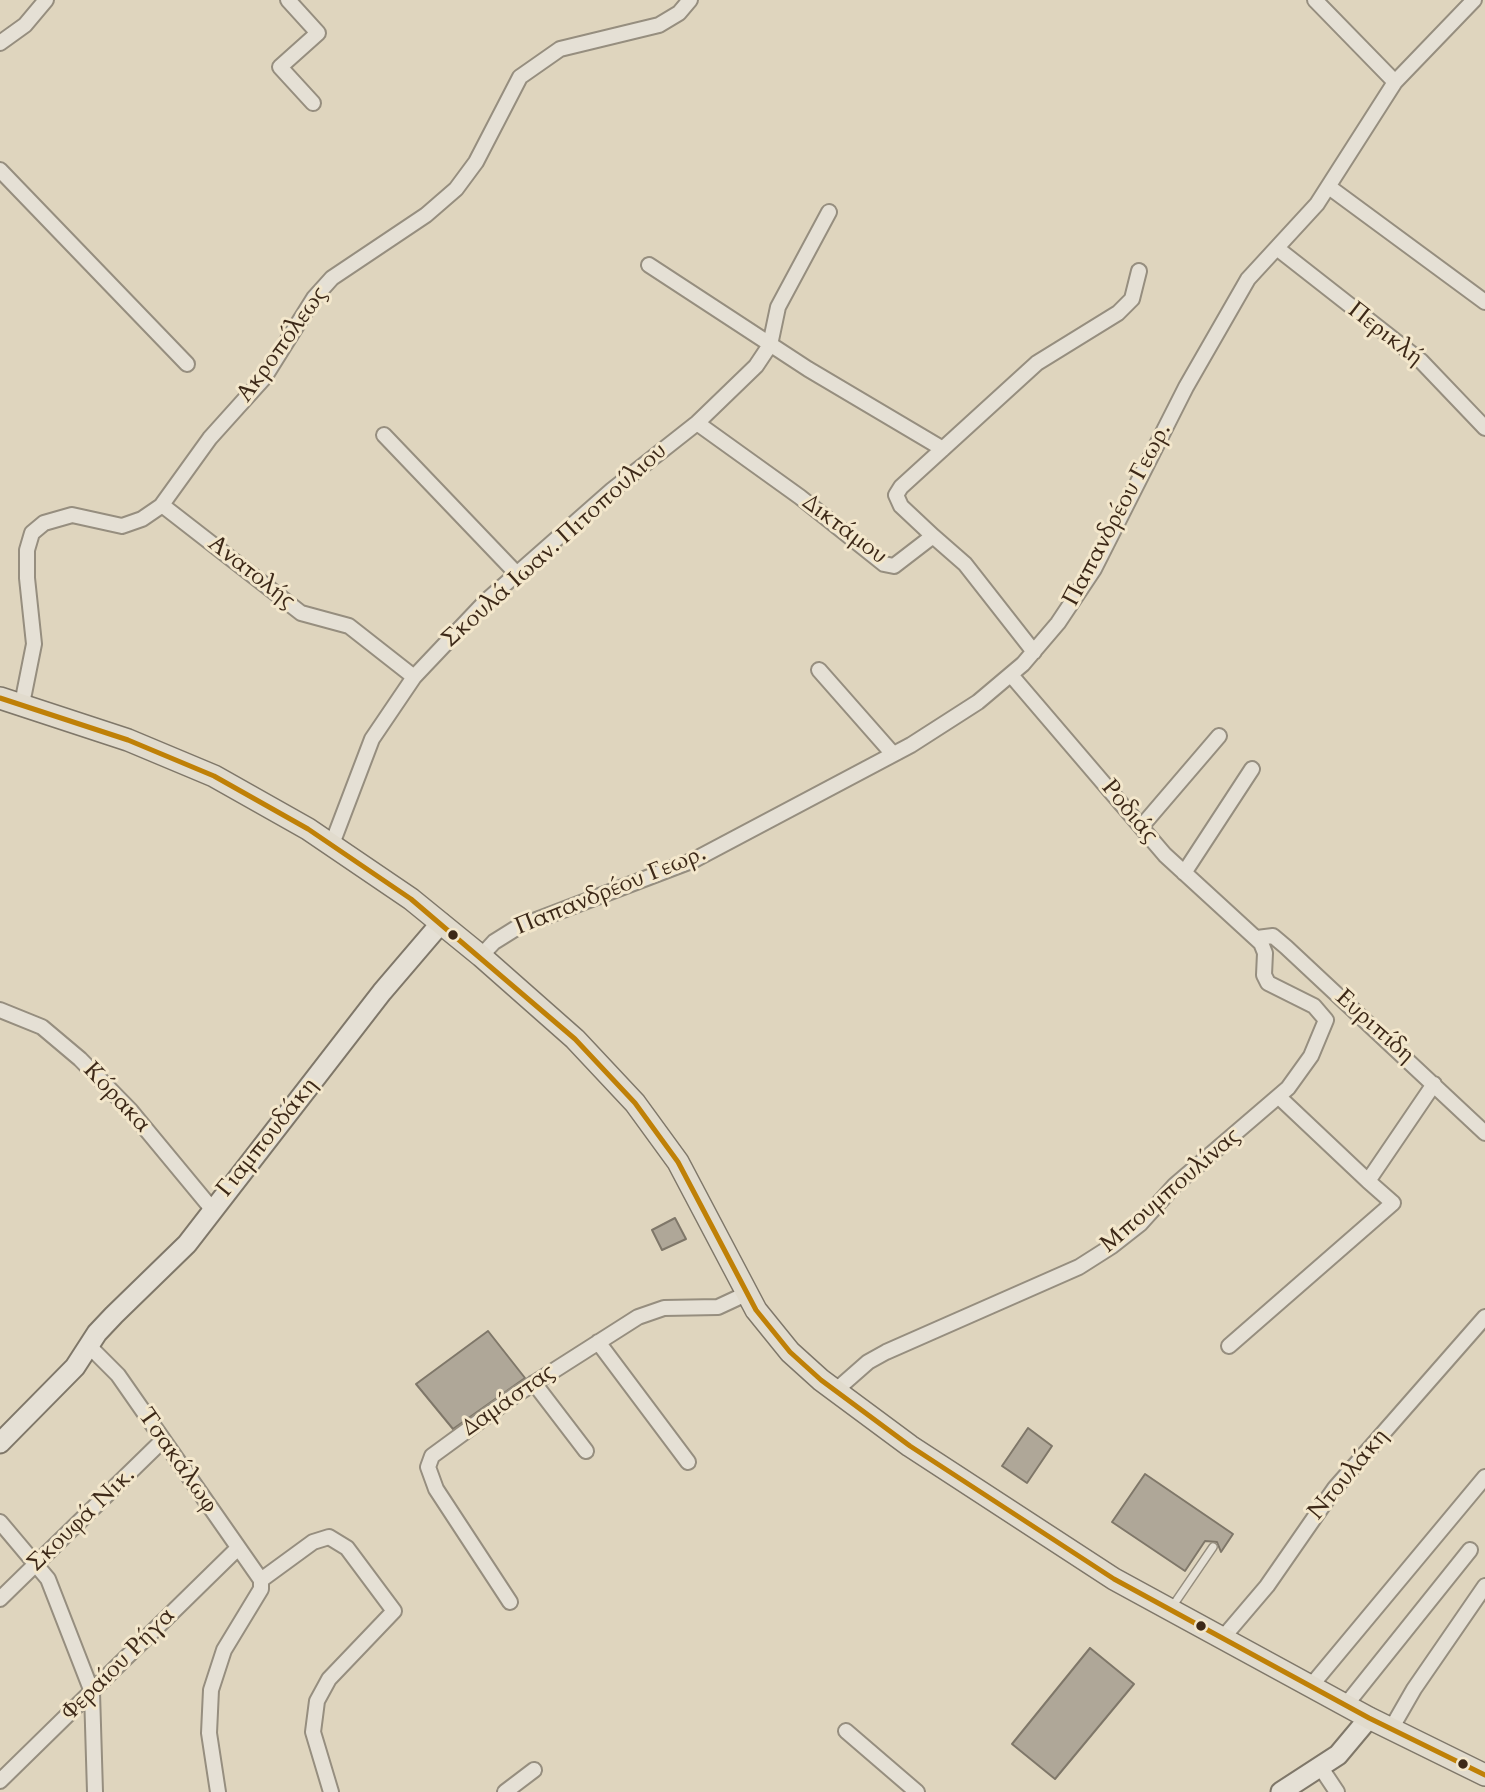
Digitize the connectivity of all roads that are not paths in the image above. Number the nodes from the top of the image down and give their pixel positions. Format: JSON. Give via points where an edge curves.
{"nodes":[{"id":1,"x":46,"y":0,"type":"edge"},
{"id":2,"x":288,"y":0,"type":"edge"},
{"id":3,"x":690,"y":0,"type":"edge"},
{"id":4,"x":1315,"y":0,"type":"edge"},
{"id":5,"x":1474,"y":0,"type":"edge"},
{"id":6,"x":0,"y":43,"type":"edge"},
{"id":7,"x":1395,"y":82,"type":"junction"},
{"id":8,"x":313,"y":103,"type":"dead end"},
{"id":9,"x":0,"y":170,"type":"edge"},
{"id":10,"x":1329,"y":187,"type":"junction"},
{"id":11,"x":829,"y":212,"type":"dead end"},
{"id":12,"x":1278,"y":249,"type":"junction"},
{"id":13,"x":649,"y":265,"type":"dead end"},
{"id":14,"x":1139,"y":271,"type":"dead end"},
{"id":15,"x":1485,"y":302,"type":"edge"},
{"id":16,"x":770,"y":345,"type":"junction"},
{"id":17,"x":187,"y":364,"type":"dead end"},
{"id":18,"x":696,"y":423,"type":"junction"},
{"id":19,"x":1485,"y":428,"type":"edge"},
{"id":20,"x":384,"y":435,"type":"dead end"},
{"id":21,"x":943,"y":449,"type":"junction"},
{"id":22,"x":162,"y":505,"type":"junction"},
{"id":23,"x":933,"y":536,"type":"junction"},
{"id":24,"x":517,"y":574,"type":"junction"},
{"id":25,"x":1034,"y":652,"type":"junction"},
{"id":26,"x":819,"y":670,"type":"dead end"},
{"id":27,"x":1012,"y":674,"type":"junction"},
{"id":28,"x":414,"y":677,"type":"junction"},
{"id":29,"x":0,"y":698,"type":"edge"},
{"id":30,"x":22,"y":704,"type":"junction"},
{"id":31,"x":1219,"y":736,"type":"dead end"},
{"id":32,"x":893,"y":754,"type":"junction"},
{"id":33,"x":1252,"y":768,"type":"dead end"},
{"id":34,"x":1141,"y":827,"type":"junction"},
{"id":35,"x":332,"y":844,"type":"junction"},
{"id":36,"x":1184,"y":873,"type":"junction"},
{"id":37,"x":442,"y":923,"type":"junction"},
{"id":38,"x":1256,"y":938,"type":"junction"},
{"id":39,"x":481,"y":956,"type":"junction"},
{"id":40,"x":0,"y":1010,"type":"edge"},
{"id":41,"x":1434,"y":1084,"type":"junction"},
{"id":42,"x":1279,"y":1097,"type":"junction"},
{"id":43,"x":1485,"y":1133,"type":"edge"},
{"id":44,"x":1368,"y":1181,"type":"junction"},
{"id":45,"x":212,"y":1209,"type":"junction"},
{"id":46,"x":746,"y":1294,"type":"junction"},
{"id":47,"x":1485,"y":1317,"type":"edge"},
{"id":48,"x":598,"y":1342,"type":"junction"},
{"id":49,"x":1229,"y":1346,"type":"dead end"},
{"id":50,"x":90,"y":1347,"type":"junction"},
{"id":51,"x":534,"y":1383,"type":"junction"},
{"id":52,"x":835,"y":1391,"type":"junction"},
{"id":53,"x":163,"y":1440,"type":"junction"},
{"id":54,"x":0,"y":1443,"type":"edge"},
{"id":55,"x":586,"y":1451,"type":"dead end"},
{"id":56,"x":688,"y":1462,"type":"dead end"},
{"id":57,"x":1485,"y":1477,"type":"edge"},
{"id":58,"x":0,"y":1522,"type":"edge"},
{"id":59,"x":1213,"y":1547,"type":"dead end"},
{"id":60,"x":237,"y":1549,"type":"junction"},
{"id":61,"x":1470,"y":1550,"type":"dead end"},
{"id":62,"x":37,"y":1563,"type":"junction"},
{"id":63,"x":261,"y":1580,"type":"junction"},
{"id":64,"x":1485,"y":1586,"type":"edge"},
{"id":65,"x":0,"y":1599,"type":"edge"},
{"id":66,"x":510,"y":1602,"type":"dead end"},
{"id":67,"x":1169,"y":1611,"type":"junction"},
{"id":68,"x":1221,"y":1640,"type":"junction"},
{"id":69,"x":1310,"y":1687,"type":"junction"},
{"id":70,"x":92,"y":1692,"type":"junction"},
{"id":71,"x":1345,"y":1706,"type":"junction"},
{"id":72,"x":1368,"y":1718,"type":"junction"},
{"id":73,"x":1391,"y":1729,"type":"junction"},
{"id":74,"x":846,"y":1731,"type":"dead end"},
{"id":75,"x":1321,"y":1768,"type":"junction"},
{"id":76,"x":534,"y":1769,"type":"dead end"},
{"id":77,"x":1485,"y":1775,"type":"edge"},
{"id":78,"x":0,"y":1781,"type":"edge"},
{"id":79,"x":95,"y":1792,"type":"edge"},
{"id":80,"x":218,"y":1792,"type":"edge"},
{"id":81,"x":331,"y":1792,"type":"edge"},
{"id":82,"x":505,"y":1792,"type":"edge"},
{"id":83,"x":918,"y":1792,"type":"edge"},
{"id":84,"x":1281,"y":1792,"type":"edge"},
{"id":85,"x":1337,"y":1792,"type":"edge"}],
"edges":[{"from":1,"to":6,"type":"street","via":[[33,17]]},
{"from":2,"to":8,"type":"street","via":[[318,33],[281,67]]},
{"from":3,"to":22,"type":"street","name":"Ακροπόλεως","via":[[659,25],[561,49],[520,77],[479,156],[456,189],[332,278],[314,298],[274,364],[210,438]]},
{"from":4,"to":7,"type":"street"},
{"from":5,"to":7,"type":"street","name":"Παπανδρέου Γεωρ."},
{"from":7,"to":10,"type":"street","name":"Παπανδρέου Γεωρ."},
{"from":9,"to":17,"type":"street"},
{"from":10,"to":12,"type":"street","name":"Παπανδρέου Γεωρ."},
{"from":10,"to":15,"type":"street"},
{"from":11,"to":16,"type":"street","via":[[778,307]]},
{"from":12,"to":19,"type":"street","name":"Περικλή","via":[[1422,361]]},
{"from":12,"to":25,"type":"street","name":"Παπανδρέου Γεωρ.","via":[[1248,279],[1227,313],[1094,569]]},
{"from":13,"to":16,"type":"street"},
{"from":14,"to":21,"type":"street","via":[[1132,299],[1118,313],[1037,363]]},
{"from":16,"to":18,"type":"street","name":"Σκουλά Ιωαν. Πιτοπούλιου","via":[[756,366]]},
{"from":16,"to":21,"type":"street"},
{"from":18,"to":23,"type":"street","name":"Δικτάμου","via":[[884,564],[894,566]]},
{"from":18,"to":24,"type":"street","name":"Σκουλά Ιωαν. Πιτοπούλιου"},
{"from":20,"to":24,"type":"street"},
{"from":21,"to":23,"type":"street","via":[[896,495],[901,506]]},
{"from":22,"to":28,"type":"street","name":"Ανατολής","via":[[301,613],[349,626]]},
{"from":22,"to":30,"type":"street","name":"Ακροπόλεως","via":[[122,526],[72,515],[44,523],[32,533],[27,578],[34,644]]},
{"from":23,"to":25,"type":"street","via":[[965,564]]},
{"from":24,"to":28,"type":"street","name":"Σκουλά Ιωαν. Πιτοπούλιου","via":[[463,623]]},
{"from":25,"to":27,"type":"street","name":"Παπανδρέου Γεωρ."},
{"from":26,"to":32,"type":"street"},
{"from":27,"to":32,"type":"street","name":"Παπανδρέου Γεωρ.","via":[[955,718]]},
{"from":27,"to":34,"type":"street","name":"Ροδιάς"},
{"from":28,"to":35,"type":"street","name":"Σκουλά Ιωαν. Πιτοπούλιου","via":[[372,739]]},
{"from":29,"to":30,"type":"main road"},
{"from":30,"to":35,"type":"main road","via":[[193,766]]},
{"from":31,"to":34,"type":"street"},
{"from":32,"to":39,"type":"street","name":"Παπανδρέου Γεωρ.","via":[[687,864],[518,928]]},
{"from":33,"to":36,"type":"street"},
{"from":34,"to":36,"type":"street","name":"Ροδιάς"},
{"from":35,"to":37,"type":"main road"},
{"from":36,"to":38,"type":"street","name":"Ροδιάς"},
{"from":37,"to":39,"type":"main road"},
{"from":37,"to":45,"type":"street","name":"Γιαμπουδάκη","via":[[382,992]]},
{"from":38,"to":41,"type":"street","name":"Ευριπίδη","via":[[1273,936]]},
{"from":38,"to":42,"type":"street","name":"Μπουμπουλίνας","via":[[1265,953],[1268,984],[1311,1004],[1326,1020],[1311,1056]]},
{"from":39,"to":46,"type":"main road","via":[[575,1039],[659,1133]]},
{"from":40,"to":45,"type":"street","name":"Κόρακα","via":[[43,1027],[80,1059],[130,1110]]},
{"from":41,"to":43,"type":"street","name":"Ευριπίδη"},
{"from":41,"to":44,"type":"street"},
{"from":42,"to":44,"type":"street"},
{"from":42,"to":52,"type":"street","name":"Μπουμπουλίνας","via":[[1175,1185],[1140,1224],[1098,1256],[886,1352],[867,1362]]},
{"from":44,"to":49,"type":"street","via":[[1393,1203]]},
{"from":45,"to":50,"type":"street","name":"Γιαμπουδάκη","via":[[187,1244],[97,1333]]},
{"from":46,"to":48,"type":"street","name":"Δαμάστας","via":[[718,1307],[655,1310]]},
{"from":46,"to":52,"type":"main road","via":[[784,1346]]},
{"from":47,"to":68,"type":"street","name":"Ντουλάκη","via":[[1335,1488],[1267,1586]]},
{"from":48,"to":51,"type":"street","name":"Δαμάστας"},
{"from":48,"to":56,"type":"street"},
{"from":50,"to":53,"type":"street","name":"Τσακάλωφ","via":[[118,1375]]},
{"from":50,"to":54,"type":"street","name":"Γιαμπουδάκη"},
{"from":51,"to":55,"type":"street"},
{"from":51,"to":66,"type":"street","name":"Δαμάστας","via":[[437,1451],[428,1467],[436,1489]]},
{"from":52,"to":67,"type":"main road","via":[[965,1483]]},
{"from":53,"to":60,"type":"street","name":"Τσακάλωφ"},
{"from":53,"to":62,"type":"street","name":"Σκουφά Νικ."},
{"from":57,"to":69,"type":"street"},
{"from":58,"to":62,"type":"street"},
{"from":59,"to":67,"type":"lane"},
{"from":60,"to":63,"type":"street","name":"Τσακάλωφ"},
{"from":60,"to":70,"type":"street","name":"Φεραίου Ρήγα"},
{"from":61,"to":71,"type":"street"},
{"from":62,"to":65,"type":"street","name":"Σκουφά Νικ."},
{"from":62,"to":70,"type":"street","via":[[48,1579]]},
{"from":63,"to":80,"type":"street","via":[[261,1589],[224,1650],[211,1690],[209,1733]]},
{"from":63,"to":81,"type":"street","via":[[313,1542],[329,1537],[347,1548],[394,1611],[329,1679],[317,1701],[313,1732]]},
{"from":64,"to":73,"type":"street"},
{"from":67,"to":68,"type":"main road"},
{"from":68,"to":69,"type":"main road"},
{"from":69,"to":71,"type":"main road"},
{"from":70,"to":78,"type":"street","name":"Φεραίου Ρήγα"},
{"from":70,"to":79,"type":"street"},
{"from":71,"to":72,"type":"main road"},
{"from":72,"to":73,"type":"main road"},
{"from":72,"to":75,"type":"street","via":[[1352,1741]]},
{"from":73,"to":77,"type":"main road"},
{"from":74,"to":83,"type":"street"},
{"from":75,"to":84,"type":"street"},
{"from":75,"to":85,"type":"street"},
{"from":76,"to":82,"type":"street"}]}
